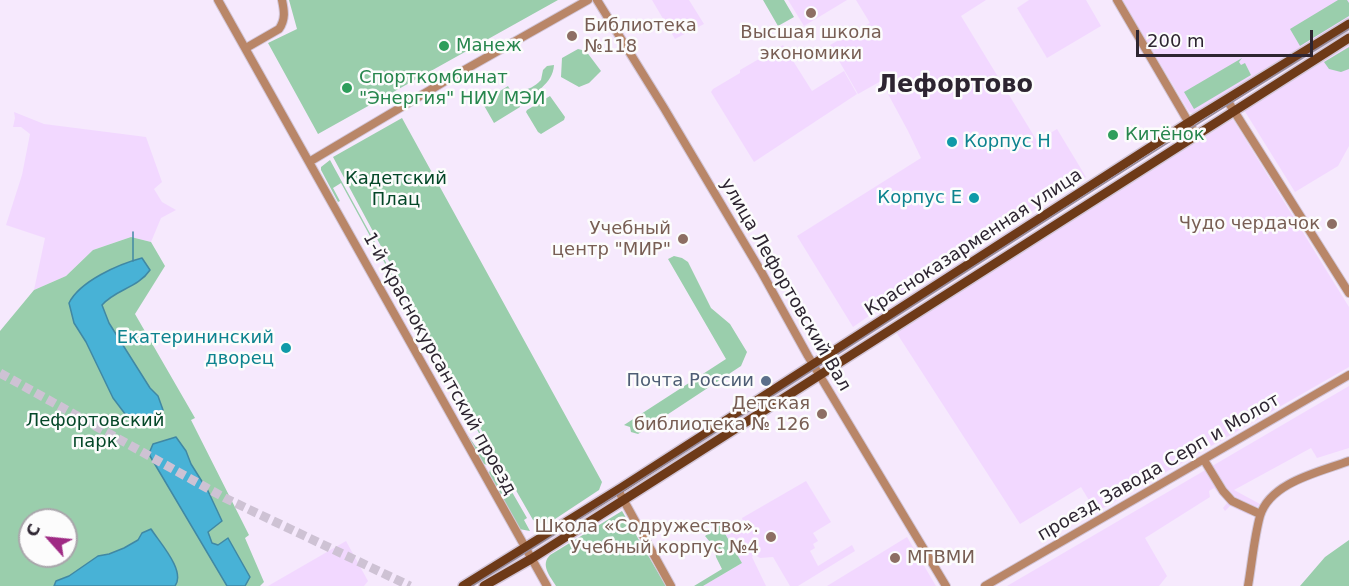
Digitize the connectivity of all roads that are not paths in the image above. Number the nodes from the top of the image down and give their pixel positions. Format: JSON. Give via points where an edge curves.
{"nodes":[{"id":1,"x":218,"y":0,"type":"edge"},
{"id":2,"x":282,"y":0,"type":"edge"},
{"id":3,"x":588,"y":0,"type":"edge"},
{"id":4,"x":597,"y":0,"type":"edge"},
{"id":5,"x":1117,"y":0,"type":"edge"},
{"id":6,"x":1349,"y":24,"type":"edge"},
{"id":7,"x":1349,"y":38,"type":"edge"},
{"id":8,"x":246,"y":48,"type":"junction"},
{"id":9,"x":1227,"y":100,"type":"junction"},
{"id":10,"x":1234,"y":109,"type":"junction"},
{"id":11,"x":1188,"y":123,"type":"junction"},
{"id":12,"x":1196,"y":135,"type":"junction"},
{"id":13,"x":309,"y":162,"type":"junction"},
{"id":14,"x":1349,"y":293,"type":"edge"},
{"id":15,"x":816,"y":370,"type":"junction"},
{"id":16,"x":1349,"y":375,"type":"edge"},
{"id":17,"x":1204,"y":460,"type":"junction"},
{"id":18,"x":1349,"y":461,"type":"edge"},
{"id":19,"x":618,"y":490,"type":"junction"},
{"id":20,"x":623,"y":500,"type":"junction"},
{"id":21,"x":1260,"y":514,"type":"junction"},
{"id":22,"x":525,"y":548,"type":"junction"},
{"id":23,"x":531,"y":559,"type":"junction"},
{"id":24,"x":463,"y":586,"type":"edge"},
{"id":25,"x":484,"y":586,"type":"edge"},
{"id":26,"x":547,"y":586,"type":"edge"},
{"id":27,"x":671,"y":586,"type":"edge"},
{"id":28,"x":946,"y":586,"type":"edge"},
{"id":29,"x":985,"y":586,"type":"edge"},
{"id":30,"x":1248,"y":586,"type":"edge"}],
"edges":[{"from":1,"to":8,"type":"street","name":"1-й Краснокурсантский проезд"},
{"from":2,"to":8,"type":"street","via":[[283,24]]},
{"from":3,"to":13,"type":"street"},
{"from":4,"to":15,"type":"street","name":"улица Лефортовский Вал"},
{"from":5,"to":11,"type":"street"},
{"from":6,"to":9,"type":"main road","name":"Красноказарменная улица"},
{"from":7,"to":10,"type":"main road","name":"Красноказарменная улица"},
{"from":8,"to":13,"type":"street","name":"1-й Краснокурсантский проезд"},
{"from":9,"to":10,"type":"street"},
{"from":9,"to":11,"type":"main road","name":"Красноказарменная улица"},
{"from":10,"to":12,"type":"main road","name":"Красноказарменная улица"},
{"from":10,"to":14,"type":"street"},
{"from":11,"to":12,"type":"street"},
{"from":11,"to":15,"type":"main road","name":"Красноказарменная улица"},
{"from":12,"to":15,"type":"main road","name":"Красноказарменная улица"},
{"from":13,"to":22,"type":"street","name":"1-й Краснокурсантский проезд"},
{"from":15,"to":19,"type":"main road","name":"Красноказарменная улица"},
{"from":15,"to":20,"type":"main road","name":"Красноказарменная улица"},
{"from":15,"to":28,"type":"street","name":"улица Лефортовский Вал"},
{"from":16,"to":17,"type":"street","name":"проезд Завода Серп и Молот"},
{"from":17,"to":21,"type":"street","via":[[1232,501]]},
{"from":17,"to":29,"type":"street","name":"проезд Завода Серп и Молот"},
{"from":18,"to":21,"type":"street","via":[[1287,486],[1272,497]]},
{"from":19,"to":20,"type":"street"},
{"from":19,"to":22,"type":"main road","name":"Красноказарменная улица"},
{"from":20,"to":23,"type":"main road","name":"Красноказарменная улица"},
{"from":20,"to":27,"type":"street"},
{"from":21,"to":30,"type":"street"},
{"from":22,"to":23,"type":"street","name":"1-й Краснокурсантский проезд"},
{"from":22,"to":24,"type":"main road"},
{"from":23,"to":25,"type":"main road"},
{"from":23,"to":26,"type":"street","name":"1-й Краснокурсантский проезд"}]}
